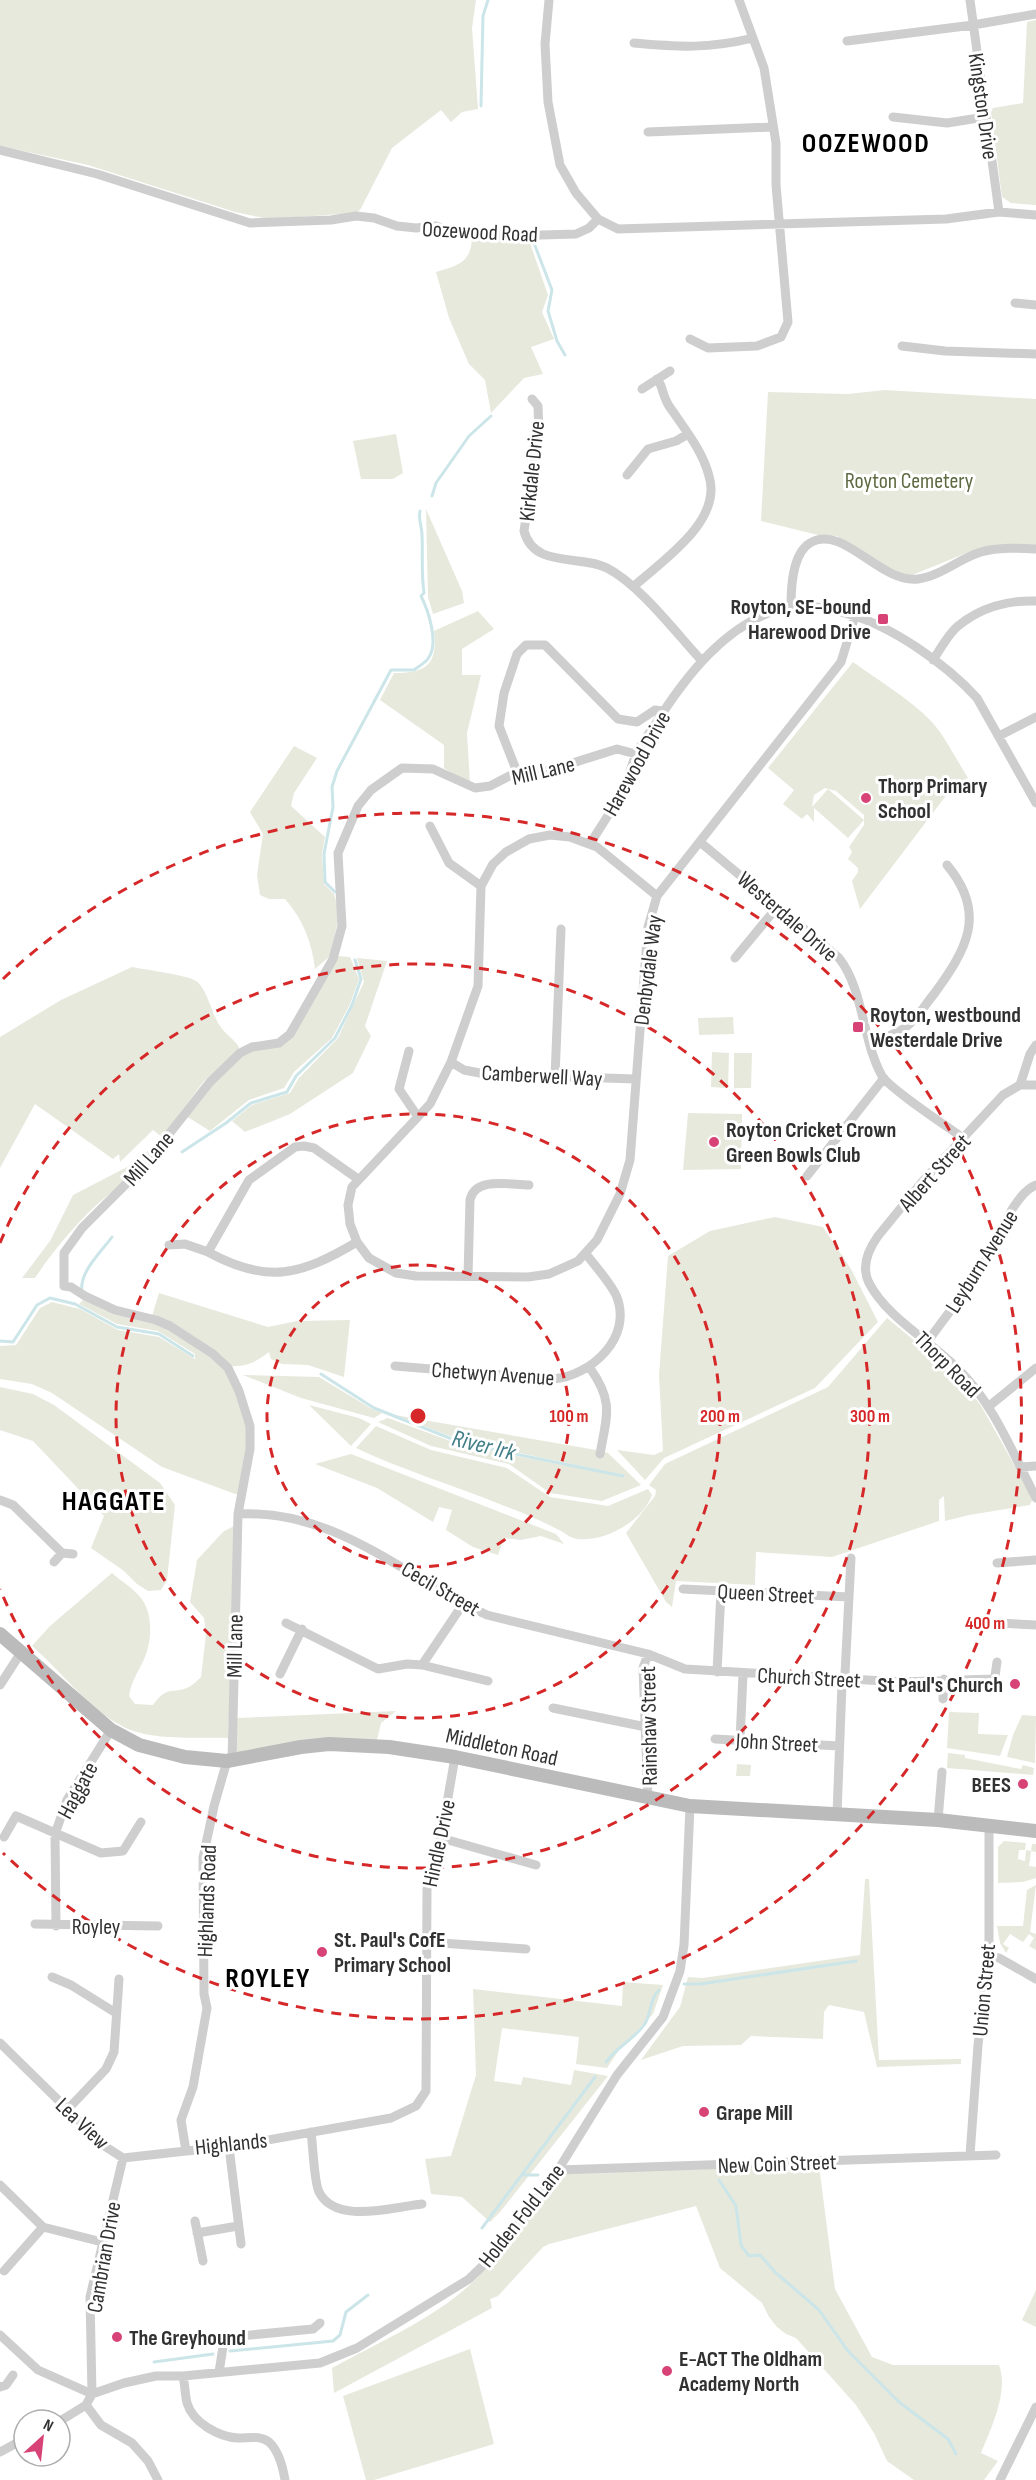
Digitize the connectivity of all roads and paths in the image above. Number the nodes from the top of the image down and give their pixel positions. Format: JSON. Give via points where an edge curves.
{"nodes":[{"id":1,"x":549,"y":0,"type":"edge"},
{"id":2,"x":739,"y":0,"type":"edge"},
{"id":3,"x":970,"y":0,"type":"edge"},
{"id":4,"x":1036,"y":14,"type":"edge"},
{"id":5,"x":973,"y":25,"type":"junction"},
{"id":6,"x":753,"y":38,"type":"junction"},
{"id":7,"x":847,"y":41,"type":"dead end"},
{"id":8,"x":634,"y":43,"type":"dead end"},
{"id":9,"x":893,"y":117,"type":"dead end"},
{"id":10,"x":985,"y":117,"type":"junction"},
{"id":11,"x":772,"y":127,"type":"junction"},
{"id":12,"x":648,"y":132,"type":"dead end"},
{"id":13,"x":0,"y":150,"type":"edge"},
{"id":14,"x":999,"y":212,"type":"junction"},
{"id":15,"x":1036,"y":215,"type":"edge"},
{"id":16,"x":598,"y":219,"type":"junction"},
{"id":17,"x":778,"y":222,"type":"junction"},
{"id":18,"x":1015,"y":303,"type":"dead end"},
{"id":19,"x":1036,"y":305,"type":"edge"},
{"id":20,"x":690,"y":339,"type":"dead end"},
{"id":21,"x":902,"y":346,"type":"dead end"},
{"id":22,"x":1036,"y":354,"type":"edge"},
{"id":23,"x":670,"y":371,"type":"dead end"},
{"id":24,"x":657,"y":379,"type":"junction"},
{"id":25,"x":642,"y":389,"type":"dead end"},
{"id":26,"x":532,"y":399,"type":"dead end"},
{"id":27,"x":688,"y":434,"type":"junction"},
{"id":28,"x":627,"y":475,"type":"dead end"},
{"id":29,"x":1036,"y":549,"type":"edge"},
{"id":30,"x":633,"y":587,"type":"junction"},
{"id":31,"x":1036,"y":601,"type":"edge"},
{"id":32,"x":791,"y":606,"type":"junction"},
{"id":33,"x":855,"y":616,"type":"junction"},
{"id":34,"x":933,"y":660,"type":"junction"},
{"id":35,"x":702,"y":661,"type":"junction"},
{"id":36,"x":663,"y":711,"type":"junction"},
{"id":37,"x":1036,"y":717,"type":"edge"},
{"id":38,"x":999,"y":736,"type":"junction"},
{"id":39,"x":636,"y":754,"type":"junction"},
{"id":40,"x":517,"y":771,"type":"junction"},
{"id":41,"x":1036,"y":804,"type":"edge"},
{"id":42,"x":430,"y":826,"type":"dead end"},
{"id":43,"x":700,"y":842,"type":"junction"},
{"id":44,"x":590,"y":844,"type":"junction"},
{"id":45,"x":947,"y":865,"type":"dead end"},
{"id":46,"x":481,"y":886,"type":"junction"},
{"id":47,"x":657,"y":896,"type":"junction"},
{"id":48,"x":778,"y":906,"type":"junction"},
{"id":49,"x":561,"y":929,"type":"dead end"},
{"id":50,"x":735,"y":958,"type":"dead end"},
{"id":51,"x":869,"y":1042,"type":"junction"},
{"id":52,"x":1036,"y":1045,"type":"edge"},
{"id":53,"x":409,"y":1051,"type":"dead end"},
{"id":54,"x":451,"y":1062,"type":"junction"},
{"id":55,"x":555,"y":1077,"type":"junction"},
{"id":56,"x":884,"y":1078,"type":"junction"},
{"id":57,"x":635,"y":1079,"type":"junction"},
{"id":58,"x":1020,"y":1085,"type":"junction"},
{"id":59,"x":1036,"y":1085,"type":"edge"},
{"id":60,"x":418,"y":1116,"type":"junction"},
{"id":61,"x":963,"y":1138,"type":"junction"},
{"id":62,"x":807,"y":1176,"type":"dead end"},
{"id":63,"x":358,"y":1179,"type":"junction"},
{"id":64,"x":529,"y":1185,"type":"dead end"},
{"id":65,"x":1036,"y":1185,"type":"edge"},
{"id":66,"x":357,"y":1242,"type":"junction"},
{"id":67,"x":169,"y":1245,"type":"dead end"},
{"id":68,"x":208,"y":1252,"type":"junction"},
{"id":69,"x":586,"y":1254,"type":"junction"},
{"id":70,"x":866,"y":1271,"type":"joint"},
{"id":71,"x":468,"y":1276,"type":"junction"},
{"id":72,"x":928,"y":1341,"type":"junction"},
{"id":73,"x":395,"y":1366,"type":"dead end"},
{"id":74,"x":590,"y":1368,"type":"junction"},
{"id":75,"x":1036,"y":1368,"type":"edge"},
{"id":76,"x":988,"y":1407,"type":"junction"},
{"id":77,"x":600,"y":1454,"type":"dead end"},
{"id":78,"x":1036,"y":1466,"type":"edge"},
{"id":79,"x":1020,"y":1467,"type":"junction"},
{"id":80,"x":1036,"y":1498,"type":"edge"},
{"id":81,"x":0,"y":1500,"type":"edge"},
{"id":82,"x":238,"y":1514,"type":"junction"},
{"id":83,"x":62,"y":1553,"type":"junction"},
{"id":84,"x":73,"y":1554,"type":"dead end"},
{"id":85,"x":851,"y":1558,"type":"dead end"},
{"id":86,"x":1036,"y":1560,"type":"edge"},
{"id":87,"x":54,"y":1562,"type":"dead end"},
{"id":88,"x":998,"y":1563,"type":"dead end"},
{"id":89,"x":683,"y":1589,"type":"dead end"},
{"id":90,"x":722,"y":1591,"type":"junction"},
{"id":91,"x":849,"y":1597,"type":"junction"},
{"id":92,"x":463,"y":1604,"type":"junction"},
{"id":93,"x":286,"y":1623,"type":"dead end"},
{"id":94,"x":998,"y":1623,"type":"dead end"},
{"id":95,"x":1036,"y":1625,"type":"edge"},
{"id":96,"x":302,"y":1629,"type":"junction"},
{"id":97,"x":0,"y":1634,"type":"edge"},
{"id":98,"x":22,"y":1651,"type":"junction"},
{"id":99,"x":648,"y":1654,"type":"junction"},
{"id":100,"x":997,"y":1662,"type":"dead end"},
{"id":101,"x":422,"y":1665,"type":"junction"},
{"id":102,"x":717,"y":1672,"type":"junction"},
{"id":103,"x":280,"y":1674,"type":"dead end"},
{"id":104,"x":743,"y":1674,"type":"junction"},
{"id":105,"x":843,"y":1679,"type":"junction"},
{"id":106,"x":944,"y":1679,"type":"junction"},
{"id":107,"x":488,"y":1681,"type":"dead end"},
{"id":108,"x":0,"y":1685,"type":"edge"},
{"id":109,"x":944,"y":1699,"type":"dead end"},
{"id":110,"x":553,"y":1708,"type":"dead end"},
{"id":111,"x":646,"y":1727,"type":"junction"},
{"id":112,"x":111,"y":1730,"type":"junction"},
{"id":113,"x":715,"y":1738,"type":"dead end"},
{"id":114,"x":740,"y":1740,"type":"junction"},
{"id":115,"x":839,"y":1746,"type":"junction"},
{"id":116,"x":455,"y":1757,"type":"junction"},
{"id":117,"x":230,"y":1761,"type":"junction"},
{"id":118,"x":942,"y":1772,"type":"dead end"},
{"id":119,"x":648,"y":1799,"type":"junction"},
{"id":120,"x":690,"y":1806,"type":"junction"},
{"id":121,"x":837,"y":1815,"type":"junction"},
{"id":122,"x":938,"y":1820,"type":"junction"},
{"id":123,"x":141,"y":1822,"type":"dead end"},
{"id":124,"x":989,"y":1825,"type":"junction"},
{"id":125,"x":1036,"y":1831,"type":"edge"},
{"id":126,"x":55,"y":1834,"type":"junction"},
{"id":127,"x":4,"y":1837,"type":"dead end"},
{"id":128,"x":441,"y":1838,"type":"junction"},
{"id":129,"x":536,"y":1865,"type":"dead end"},
{"id":130,"x":35,"y":1924,"type":"dead end"},
{"id":131,"x":56,"y":1926,"type":"junction"},
{"id":132,"x":158,"y":1926,"type":"dead end"},
{"id":133,"x":427,"y":1942,"type":"junction"},
{"id":134,"x":526,"y":1948,"type":"dead end"},
{"id":135,"x":989,"y":1957,"type":"junction"},
{"id":136,"x":52,"y":1977,"type":"dead end"},
{"id":137,"x":119,"y":1979,"type":"dead end"},
{"id":138,"x":1036,"y":1979,"type":"edge"},
{"id":139,"x":207,"y":2008,"type":"joint"},
{"id":140,"x":116,"y":2013,"type":"junction"},
{"id":141,"x":0,"y":2043,"type":"edge"},
{"id":142,"x":416,"y":2106,"type":"joint"},
{"id":143,"x":68,"y":2109,"type":"junction"},
{"id":144,"x":311,"y":2132,"type":"junction"},
{"id":145,"x":229,"y":2147,"type":"junction"},
{"id":146,"x":186,"y":2151,"type":"junction"},
{"id":147,"x":970,"y":2155,"type":"junction"},
{"id":148,"x":996,"y":2155,"type":"dead end"},
{"id":149,"x":123,"y":2158,"type":"junction"},
{"id":150,"x":558,"y":2170,"type":"junction"},
{"id":151,"x":0,"y":2185,"type":"edge"},
{"id":152,"x":422,"y":2204,"type":"dead end"},
{"id":153,"x":195,"y":2221,"type":"dead end"},
{"id":154,"x":238,"y":2226,"type":"junction"},
{"id":155,"x":42,"y":2227,"type":"junction"},
{"id":156,"x":197,"y":2233,"type":"junction"},
{"id":157,"x":102,"y":2242,"type":"junction"},
{"id":158,"x":241,"y":2244,"type":"dead end"},
{"id":159,"x":203,"y":2261,"type":"dead end"},
{"id":160,"x":4,"y":2271,"type":"dead end"},
{"id":161,"x":320,"y":2324,"type":"dead end"},
{"id":162,"x":0,"y":2335,"type":"edge"},
{"id":163,"x":219,"y":2372,"type":"junction"},
{"id":164,"x":13,"y":2375,"type":"dead end"},
{"id":165,"x":183,"y":2376,"type":"junction"},
{"id":166,"x":0,"y":2387,"type":"edge"},
{"id":167,"x":92,"y":2394,"type":"junction"},
{"id":168,"x":86,"y":2405,"type":"junction"},
{"id":169,"x":1036,"y":2407,"type":"edge"},
{"id":170,"x":72,"y":2414,"type":"edge"},
{"id":171,"x":158,"y":2480,"type":"edge"},
{"id":172,"x":285,"y":2480,"type":"edge"},
{"id":173,"x":1000,"y":2480,"type":"edge"}],
"edges":[{"from":1,"to":16,"type":"street","via":[[545,44],[548,102],[560,165],[576,193]]},
{"from":2,"to":6,"type":"street"},
{"from":3,"to":5,"type":"street","name":"Kingston Drive"},
{"from":4,"to":5,"type":"street"},
{"from":5,"to":7,"type":"street"},
{"from":5,"to":10,"type":"street","name":"Kingston Drive"},
{"from":6,"to":8,"type":"street","via":[[684,48]]},
{"from":6,"to":11,"type":"street","via":[[764,68]]},
{"from":9,"to":10,"type":"street","via":[[947,123]]},
{"from":10,"to":14,"type":"street","name":"Kingston Drive"},
{"from":11,"to":12,"type":"street"},
{"from":11,"to":17,"type":"street"},
{"from":13,"to":16,"type":"street","name":"Oozewood Road","via":[[97,174],[250,223],[356,216],[397,226],[436,226],[449,231],[507,236],[576,234]]},
{"from":14,"to":15,"type":"street"},
{"from":14,"to":17,"type":"street","via":[[946,219]]},
{"from":16,"to":17,"type":"street","via":[[618,229]]},
{"from":17,"to":20,"type":"street","via":[[788,322],[781,337],[757,346],[708,348]]},
{"from":18,"to":19,"type":"street"},
{"from":21,"to":22,"type":"street"},
{"from":23,"to":24,"type":"street"},
{"from":24,"to":25,"type":"street"},
{"from":24,"to":27,"type":"street"},
{"from":26,"to":30,"type":"street","name":"Kirkdale Drive","via":[[538,406],[539,432],[524,531],[527,543],[538,552],[605,567]]},
{"from":27,"to":28,"type":"street","via":[[648,449]]},
{"from":27,"to":30,"type":"street","via":[[710,478],[711,500],[701,522]]},
{"from":29,"to":32,"type":"street","via":[[981,552],[912,580],[894,576],[834,540],[817,540],[807,545],[800,556],[792,583]]},
{"from":30,"to":35,"type":"street","name":"Kirkdale Drive"},
{"from":31,"to":34,"type":"street","via":[[995,605],[957,627]]},
{"from":32,"to":33,"type":"street","name":"Harewood Drive"},
{"from":32,"to":35,"type":"street","name":"Harewood Drive","via":[[740,629]]},
{"from":33,"to":34,"type":"street","name":"Harewood Drive","via":[[892,632]]},
{"from":33,"to":43,"type":"street","via":[[841,662]]},
{"from":34,"to":38,"type":"street","name":"Harewood Drive","via":[[964,683]]},
{"from":35,"to":36,"type":"street","name":"Harewood Drive"},
{"from":36,"to":39,"type":"street","name":"Harewood Drive"},
{"from":36,"to":40,"type":"street","via":[[655,710],[637,722],[618,719],[545,645],[526,645],[517,654],[504,693],[499,726]]},
{"from":37,"to":38,"type":"street"},
{"from":38,"to":41,"type":"street","name":"Harewood Drive"},
{"from":39,"to":40,"type":"street","name":"Mill Lane","via":[[616,749],[547,771]]},
{"from":39,"to":44,"type":"street","name":"Harewood Drive","via":[[615,803]]},
{"from":40,"to":82,"type":"street","name":"Mill Lane","via":[[490,786],[475,788],[433,768],[402,768],[371,790],[358,806],[338,853],[342,926],[333,960],[290,1034],[279,1043],[248,1049],[231,1061],[188,1108],[150,1159],[82,1228],[64,1252],[64,1286],[115,1310],[170,1326],[228,1368],[250,1426],[250,1449]]},
{"from":42,"to":46,"type":"street","via":[[448,862]]},
{"from":43,"to":47,"type":"street"},
{"from":43,"to":48,"type":"street","name":"Westerdale Drive"},
{"from":44,"to":46,"type":"street","name":"Denbydale Way","via":[[560,836],[521,842],[493,864]]},
{"from":44,"to":47,"type":"street","name":"Denbydale Way"},
{"from":45,"to":51,"type":"street","via":[[960,883],[969,914],[960,957],[910,1024],[896,1034]]},
{"from":46,"to":54,"type":"street","name":"Denbydale Way","via":[[478,986]]},
{"from":47,"to":57,"type":"street","name":"Denbydale Way","via":[[648,927]]},
{"from":48,"to":50,"type":"street"},
{"from":48,"to":51,"type":"street","name":"Westerdale Drive","via":[[844,963]]},
{"from":49,"to":55,"type":"street"},
{"from":51,"to":56,"type":"street","name":"Westerdale Drive"},
{"from":52,"to":58,"type":"street"},
{"from":53,"to":60,"type":"street","via":[[399,1089]]},
{"from":54,"to":55,"type":"street","name":"Camberwell Way","via":[[464,1070],[485,1074]]},
{"from":54,"to":60,"type":"street","name":"Denbydale Way","via":[[430,1104]]},
{"from":55,"to":57,"type":"street","name":"Camberwell Way"},
{"from":56,"to":61,"type":"street"},
{"from":56,"to":62,"type":"street"},
{"from":57,"to":69,"type":"street","name":"Denbydale Way","via":[[626,1177],[602,1233]]},
{"from":58,"to":59,"type":"street"},
{"from":58,"to":61,"type":"street","name":"Albert Street","via":[[1003,1095]]},
{"from":60,"to":63,"type":"street","name":"Denbydale Way"},
{"from":61,"to":70,"type":"street","name":"Albert Street","via":[[878,1236],[867,1255]]},
{"from":63,"to":66,"type":"street","name":"Denbydale Way","via":[[352,1186],[348,1205]]},
{"from":63,"to":68,"type":"street","via":[[314,1148],[295,1147],[249,1180]]},
{"from":64,"to":71,"type":"street","via":[[485,1184],[474,1190],[470,1200]]},
{"from":65,"to":72,"type":"street","name":"Leyburn Avenue","via":[[1021,1198],[982,1267]]},
{"from":66,"to":68,"type":"street","via":[[312,1266],[278,1272],[240,1268]]},
{"from":66,"to":71,"type":"street","name":"Denbydale Way","via":[[377,1264],[396,1273]]},
{"from":67,"to":68,"type":"street","via":[[185,1244]]},
{"from":69,"to":71,"type":"street","name":"Denbydale Way","via":[[569,1266],[539,1276]]},
{"from":69,"to":74,"type":"street","name":"Chetwyn Avenue","via":[[614,1292],[619,1312],[610,1346]]},
{"from":70,"to":72,"type":"street","name":"Thorp Road","via":[[868,1282],[891,1311]]},
{"from":72,"to":76,"type":"street","name":"Thorp Road","via":[[959,1369]]},
{"from":73,"to":74,"type":"street","name":"Chetwyn Avenue","via":[[553,1379]]},
{"from":74,"to":77,"type":"street","via":[[602,1386],[608,1409]]},
{"from":75,"to":76,"type":"street"},
{"from":76,"to":79,"type":"street","name":"Thorp Road"},
{"from":78,"to":79,"type":"street"},
{"from":79,"to":80,"type":"street","name":"Thorp Road"},
{"from":81,"to":83,"type":"street","via":[[13,1505]]},
{"from":82,"to":92,"type":"street","name":"Cecil Street","via":[[263,1513],[352,1539]]},
{"from":82,"to":117,"type":"street","name":"Mill Lane"},
{"from":83,"to":84,"type":"street"},
{"from":83,"to":87,"type":"street"},
{"from":85,"to":91,"type":"street"},
{"from":86,"to":88,"type":"street"},
{"from":89,"to":90,"type":"street","name":"Queen Street"},
{"from":90,"to":91,"type":"street","name":"Queen Street"},
{"from":90,"to":102,"type":"street"},
{"from":91,"to":105,"type":"street"},
{"from":92,"to":99,"type":"street","name":"Cecil Street","via":[[511,1623]]},
{"from":92,"to":101,"type":"street"},
{"from":93,"to":96,"type":"street"},
{"from":94,"to":95,"type":"street"},
{"from":96,"to":101,"type":"street","via":[[378,1669]]},
{"from":96,"to":103,"type":"street"},
{"from":97,"to":98,"type":"main road","name":"Middleton Road"},
{"from":98,"to":108,"type":"street"},
{"from":98,"to":112,"type":"main road","name":"Middleton Road"},
{"from":99,"to":102,"type":"street","name":"Church Street","via":[[685,1669]]},
{"from":99,"to":111,"type":"street","name":"Rainshaw Street","via":[[643,1668]]},
{"from":100,"to":106,"type":"street","name":"Church Street","via":[[993,1678]]},
{"from":101,"to":107,"type":"street"},
{"from":102,"to":104,"type":"street","name":"Church Street"},
{"from":104,"to":105,"type":"street","name":"Church Street"},
{"from":104,"to":114,"type":"street"},
{"from":105,"to":106,"type":"street","name":"Church Street"},
{"from":105,"to":115,"type":"street"},
{"from":106,"to":109,"type":"street"},
{"from":110,"to":111,"type":"street"},
{"from":111,"to":119,"type":"street","name":"Rainshaw Street"},
{"from":112,"to":117,"type":"main road","name":"Middleton Road","via":[[139,1744],[185,1757]]},
{"from":112,"to":126,"type":"street","name":"Haggate","via":[[67,1800]]},
{"from":113,"to":114,"type":"street","name":"John Street"},
{"from":114,"to":115,"type":"street","name":"John Street"},
{"from":115,"to":121,"type":"street"},
{"from":116,"to":117,"type":"main road","name":"Middleton Road","via":[[398,1748],[329,1744]]},
{"from":116,"to":119,"type":"main road","name":"Middleton Road"},
{"from":116,"to":128,"type":"street","name":"Hindle Drive"},
{"from":117,"to":139,"type":"street","name":"Highlands Road","via":[[214,1806],[203,1858]]},
{"from":118,"to":122,"type":"street"},
{"from":119,"to":120,"type":"main road","name":"Middleton Road"},
{"from":120,"to":121,"type":"main road","name":"Middleton Road"},
{"from":120,"to":150,"type":"street","name":"Holden Fold Lane","via":[[680,1971],[663,2017],[617,2075]]},
{"from":121,"to":122,"type":"main road","name":"Middleton Road"},
{"from":122,"to":124,"type":"main road","name":"Middleton Road"},
{"from":123,"to":126,"type":"street","via":[[123,1851],[101,1853]]},
{"from":124,"to":125,"type":"main road","name":"Middleton Road"},
{"from":124,"to":135,"type":"street","name":"Union Street"},
{"from":126,"to":127,"type":"street","via":[[16,1816]]},
{"from":126,"to":131,"type":"street","name":"Haggate"},
{"from":128,"to":129,"type":"street"},
{"from":128,"to":133,"type":"street","name":"Hindle Drive","via":[[427,1888]]},
{"from":130,"to":131,"type":"street","name":"Royley"},
{"from":131,"to":132,"type":"street","name":"Royley"},
{"from":133,"to":134,"type":"street"},
{"from":133,"to":142,"type":"street","name":"Hindle Drive","via":[[426,2091]]},
{"from":135,"to":138,"type":"street","via":[[999,1958]]},
{"from":135,"to":147,"type":"street","name":"Union Street"},
{"from":136,"to":140,"type":"street"},
{"from":137,"to":140,"type":"street"},
{"from":139,"to":146,"type":"street","name":"Highlands","via":[[193,2086],[181,2120]]},
{"from":140,"to":143,"type":"street","via":[[114,2052],[106,2068]]},
{"from":141,"to":143,"type":"street","name":"Lea View"},
{"from":142,"to":144,"type":"street","name":"Highlands","via":[[392,2118]]},
{"from":143,"to":149,"type":"street","name":"Lea View","via":[[106,2147]]},
{"from":144,"to":145,"type":"street","name":"Highlands"},
{"from":144,"to":152,"type":"street","via":[[319,2191],[332,2208],[349,2212]]},
{"from":145,"to":146,"type":"street","name":"Highlands"},
{"from":145,"to":154,"type":"street"},
{"from":146,"to":149,"type":"street","name":"Lea View"},
{"from":147,"to":148,"type":"street","name":"New Coin Street"},
{"from":147,"to":150,"type":"street","name":"New Coin Street"},
{"from":149,"to":157,"type":"street","name":"Cambrian Drive"},
{"from":150,"to":163,"type":"street","name":"Holden Fold Lane","via":[[499,2250],[469,2279],[357,2349],[320,2363]]},
{"from":151,"to":155,"type":"street"},
{"from":153,"to":156,"type":"street"},
{"from":154,"to":156,"type":"street"},
{"from":154,"to":158,"type":"street"},
{"from":155,"to":157,"type":"street"},
{"from":155,"to":160,"type":"street"},
{"from":156,"to":159,"type":"street"},
{"from":157,"to":167,"type":"street","name":"Cambrian Drive","via":[[90,2297]]},
{"from":161,"to":163,"type":"street","via":[[313,2329],[229,2337],[223,2347]]},
{"from":162,"to":167,"type":"street","via":[[38,2370]]},
{"from":163,"to":165,"type":"street","name":"Holden Fold Lane"},
{"from":164,"to":166,"type":"street"},
{"from":165,"to":167,"type":"street","name":"Holden Fold Lane","via":[[156,2376]]},
{"from":165,"to":172,"type":"street","via":[[187,2405],[198,2420],[217,2433],[236,2438],[258,2437],[270,2443],[281,2462]]},
{"from":167,"to":168,"type":"street"},
{"from":168,"to":170,"type":"street"},
{"from":168,"to":171,"type":"street","via":[[101,2425],[132,2443]]},
{"from":169,"to":173,"type":"street"}]}
